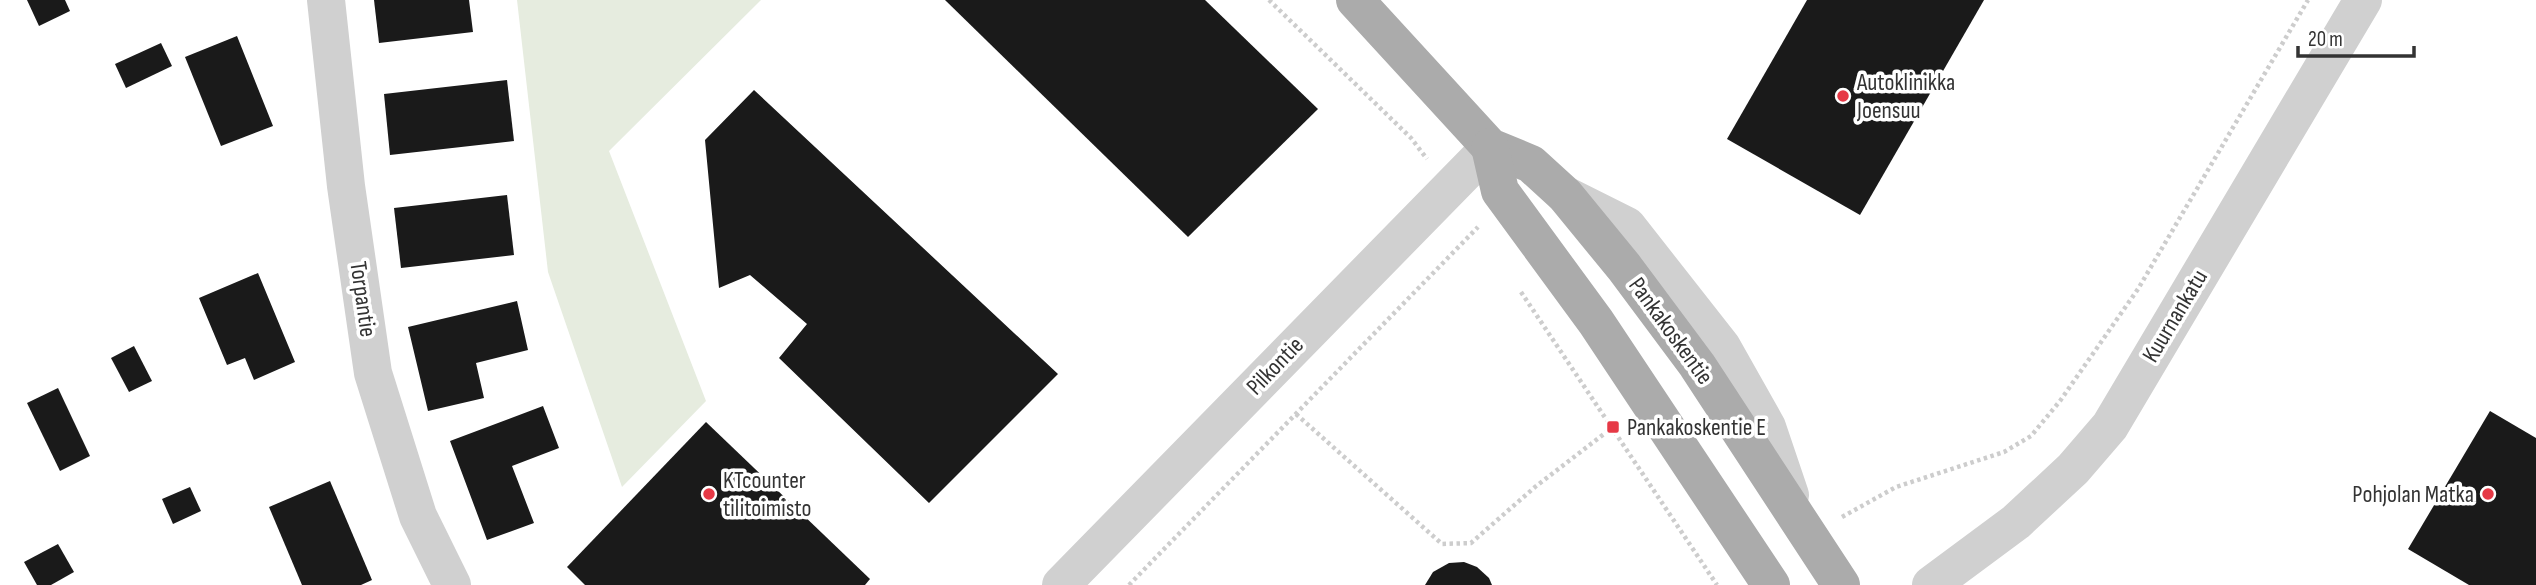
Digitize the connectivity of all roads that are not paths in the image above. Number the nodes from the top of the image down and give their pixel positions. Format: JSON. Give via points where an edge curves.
{"nodes":[{"id":1,"x":326,"y":0,"type":"edge"},
{"id":2,"x":1355,"y":0,"type":"edge"},
{"id":3,"x":2363,"y":0,"type":"edge"},
{"id":4,"x":1490,"y":147,"type":"junction"},
{"id":5,"x":452,"y":585,"type":"edge"},
{"id":6,"x":1061,"y":585,"type":"edge"},
{"id":7,"x":1771,"y":585,"type":"edge"},
{"id":8,"x":1841,"y":585,"type":"edge"},
{"id":9,"x":1931,"y":585,"type":"edge"}],
"edges":[{"from":1,"to":5,"type":"street","name":"Torpantie","via":[[373,373],[418,516]]},
{"from":2,"to":4,"type":"main road","name":"Pankakoskentie"},
{"from":3,"to":9,"type":"street","name":"Kuurnankatu","via":[[2110,426],[2073,469],[2016,522]]},
{"from":4,"to":6,"type":"street","name":"Pilkontie"},
{"from":4,"to":7,"type":"main road","name":"Pankakoskentie","via":[[1500,191],[1603,332]]},
{"from":4,"to":8,"type":"main road","name":"Pankakoskentie","via":[[1531,164],[1565,195],[1697,365]]}]}
